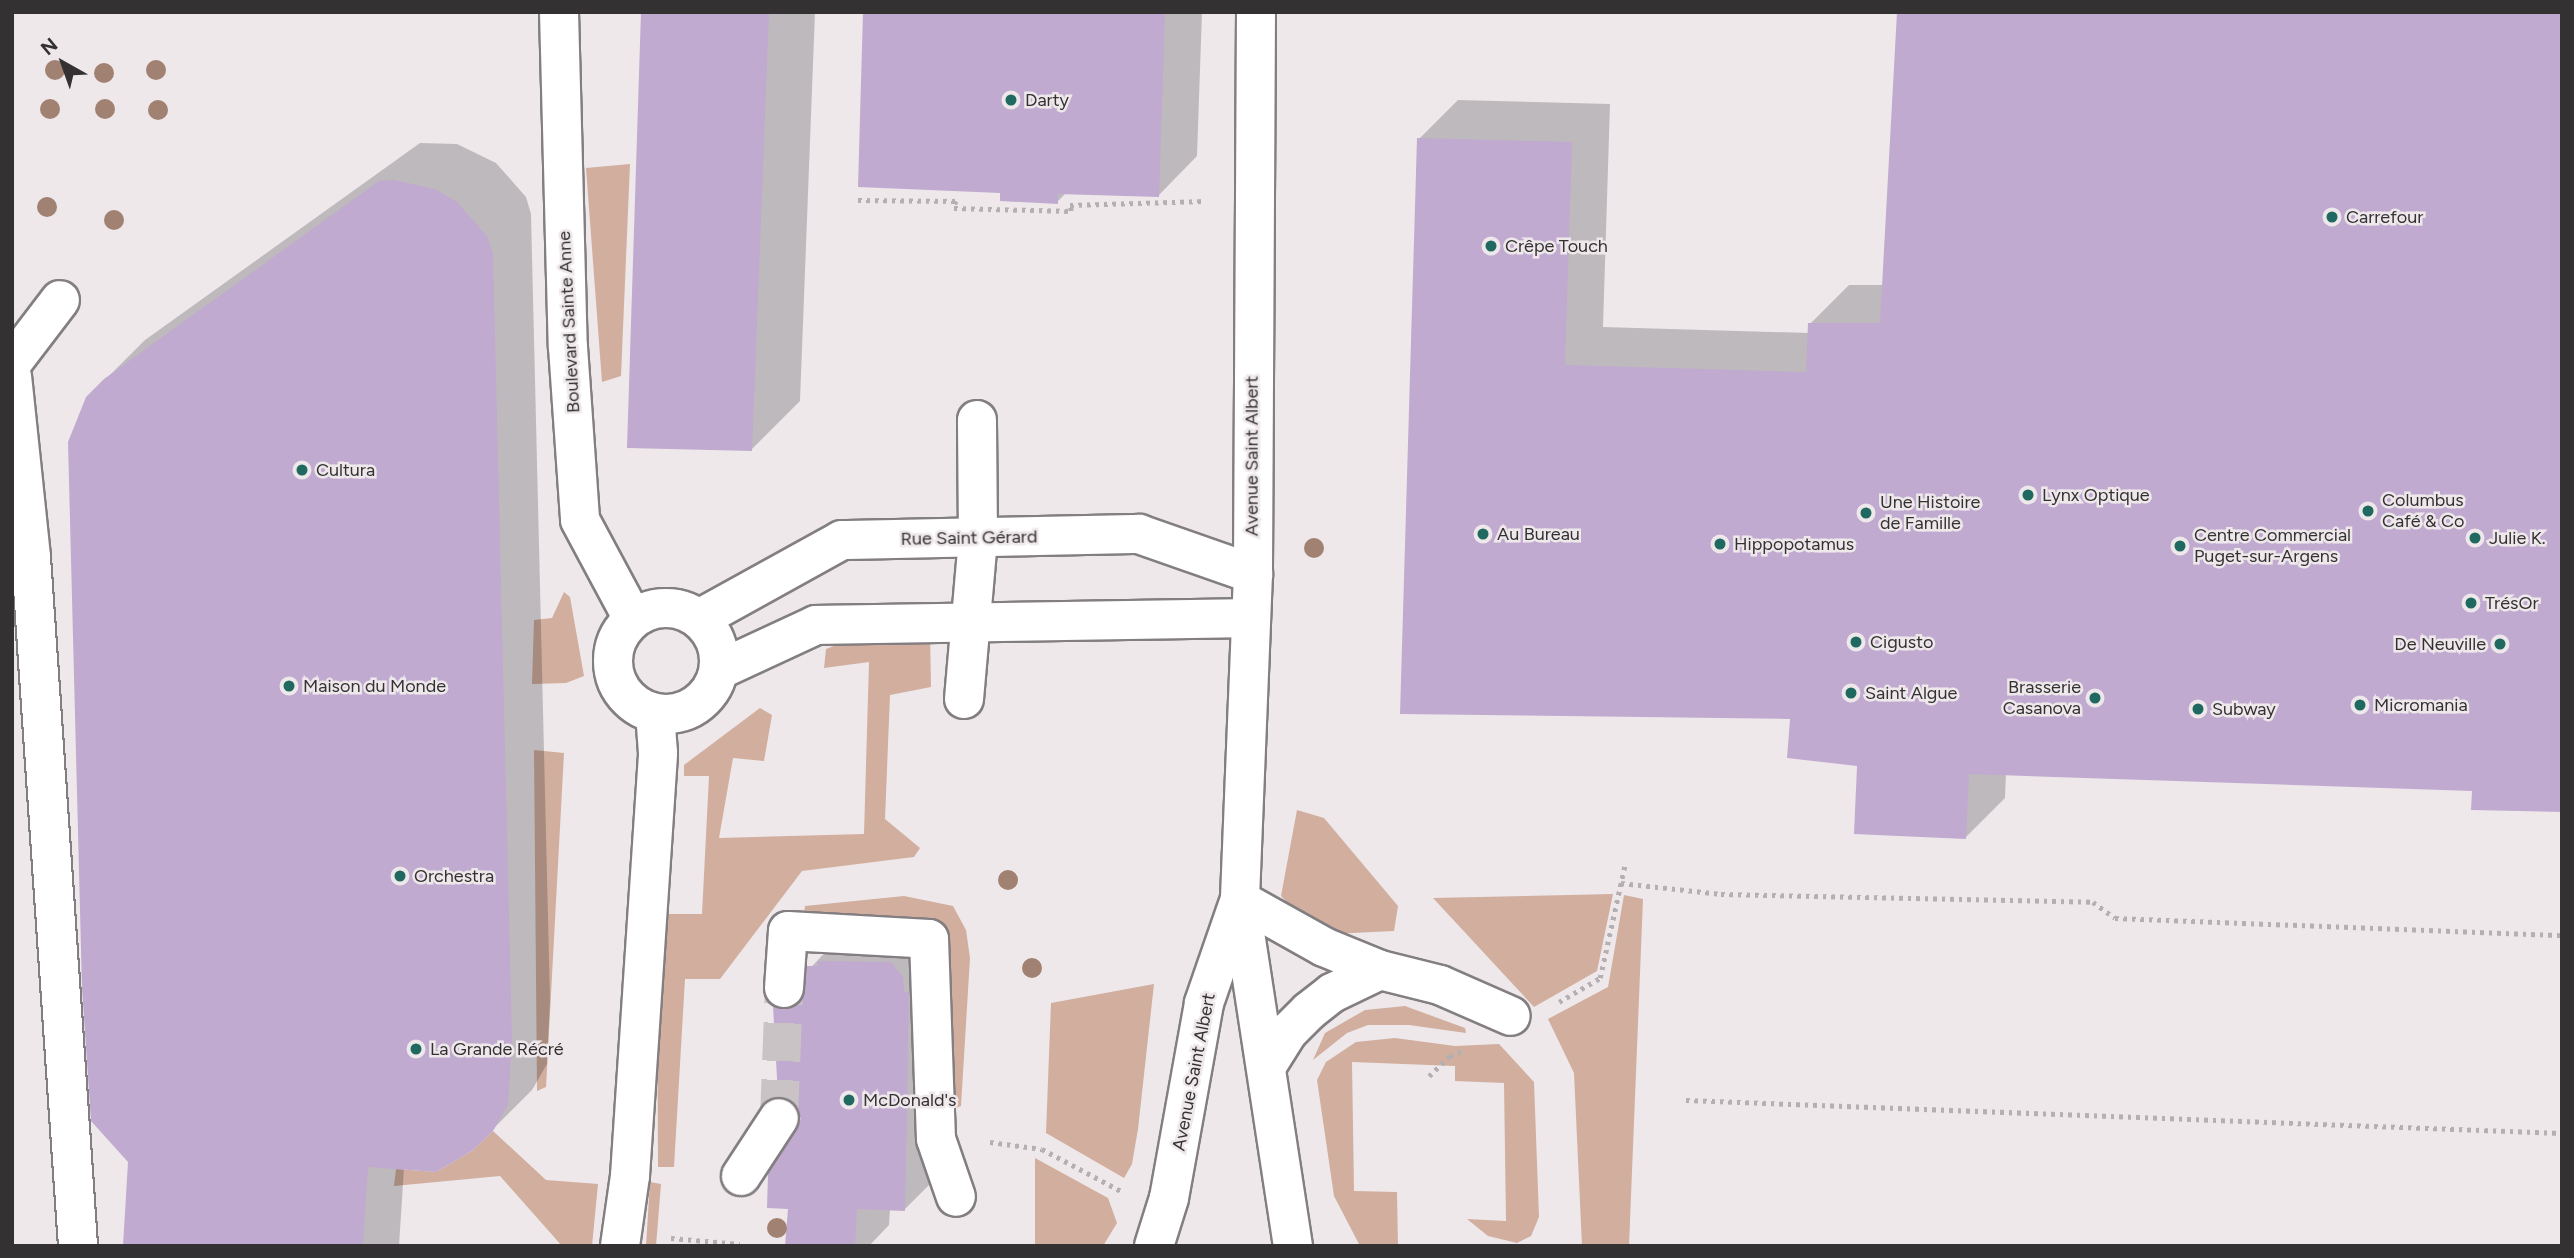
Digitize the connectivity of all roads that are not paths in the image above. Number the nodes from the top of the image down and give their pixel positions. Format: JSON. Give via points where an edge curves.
{"nodes":[{"id":1,"x":559,"y":12,"type":"edge"},
{"id":2,"x":1256,"y":12,"type":"edge"},
{"id":3,"x":60,"y":300,"type":"dead end"},
{"id":4,"x":12,"y":363,"type":"edge"},
{"id":5,"x":12,"y":376,"type":"edge"},
{"id":6,"x":977,"y":421,"type":"dead end"},
{"id":7,"x":978,"y":538,"type":"junction"},
{"id":8,"x":1253,"y":574,"type":"junction"},
{"id":9,"x":1251,"y":618,"type":"junction"},
{"id":10,"x":632,"y":619,"type":"junction"},
{"id":11,"x":699,"y":619,"type":"junction"},
{"id":12,"x":972,"y":624,"type":"junction"},
{"id":13,"x":719,"y":670,"type":"junction"},
{"id":14,"x":964,"y":699,"type":"dead end"},
{"id":15,"x":655,"y":713,"type":"junction"},
{"id":16,"x":1240,"y":900,"type":"junction"},
{"id":17,"x":1380,"y":970,"type":"junction"},
{"id":18,"x":784,"y":988,"type":"tunnel mouth"},
{"id":19,"x":1511,"y":1016,"type":"dead end"},
{"id":20,"x":1268,"y":1064,"type":"junction"},
{"id":21,"x":779,"y":1118,"type":"tunnel mouth"},
{"id":22,"x":741,"y":1176,"type":"dead end"},
{"id":23,"x":956,"y":1197,"type":"dead end"},
{"id":24,"x":78,"y":1246,"type":"edge"},
{"id":25,"x":620,"y":1246,"type":"edge"},
{"id":26,"x":1154,"y":1246,"type":"edge"},
{"id":27,"x":1293,"y":1246,"type":"edge"}],
"edges":[{"from":1,"to":10,"type":"lane","name":"Boulevard Sainte Anne","via":[[567,321],[580,520]]},
{"from":2,"to":8,"type":"lane","name":"Avenue Saint Albert"},
{"from":3,"to":4,"type":"lane"},
{"from":5,"to":24,"type":"lane","via":[[32,572]]},
{"from":6,"to":7,"type":"lane"},
{"from":7,"to":8,"type":"lane","name":"Rue Saint Gérard","via":[[1139,534]]},
{"from":7,"to":11,"type":"lane","name":"Rue Saint Gérard","via":[[842,540]]},
{"from":7,"to":12,"type":"lane"},
{"from":8,"to":9,"type":"lane","name":"Avenue Saint Albert"},
{"from":9,"to":12,"type":"lane"},
{"from":9,"to":16,"type":"lane","name":"Avenue Saint Albert"},
{"from":10,"to":11,"type":"lane","via":[[667,608]]},
{"from":10,"to":15,"type":"lane","via":[[614,648],[616,681],[639,707]]},
{"from":11,"to":13,"type":"lane","via":[[716,642]]},
{"from":12,"to":13,"type":"lane","via":[[816,625]]},
{"from":12,"to":14,"type":"lane"},
{"from":13,"to":15,"type":"lane","via":[[703,701],[689,710]]},
{"from":15,"to":25,"type":"lane","via":[[658,753],[630,1176]]},
{"from":16,"to":17,"type":"lane","via":[[1324,947]]},
{"from":16,"to":20,"type":"lane","name":"Avenue Saint Albert"},
{"from":16,"to":26,"type":"lane","name":"Avenue Saint Albert","via":[[1205,1003],[1169,1198]]},
{"from":17,"to":19,"type":"lane","via":[[1440,985]]},
{"from":17,"to":20,"type":"lane","via":[[1332,993],[1309,1012],[1289,1031]]},
{"from":18,"to":23,"type":"lane","via":[[788,931],[929,939],[936,1139]]},
{"from":20,"to":27,"type":"lane","name":"Avenue Saint Albert","via":[[1284,1207]]},
{"from":21,"to":22,"type":"lane"}]}
